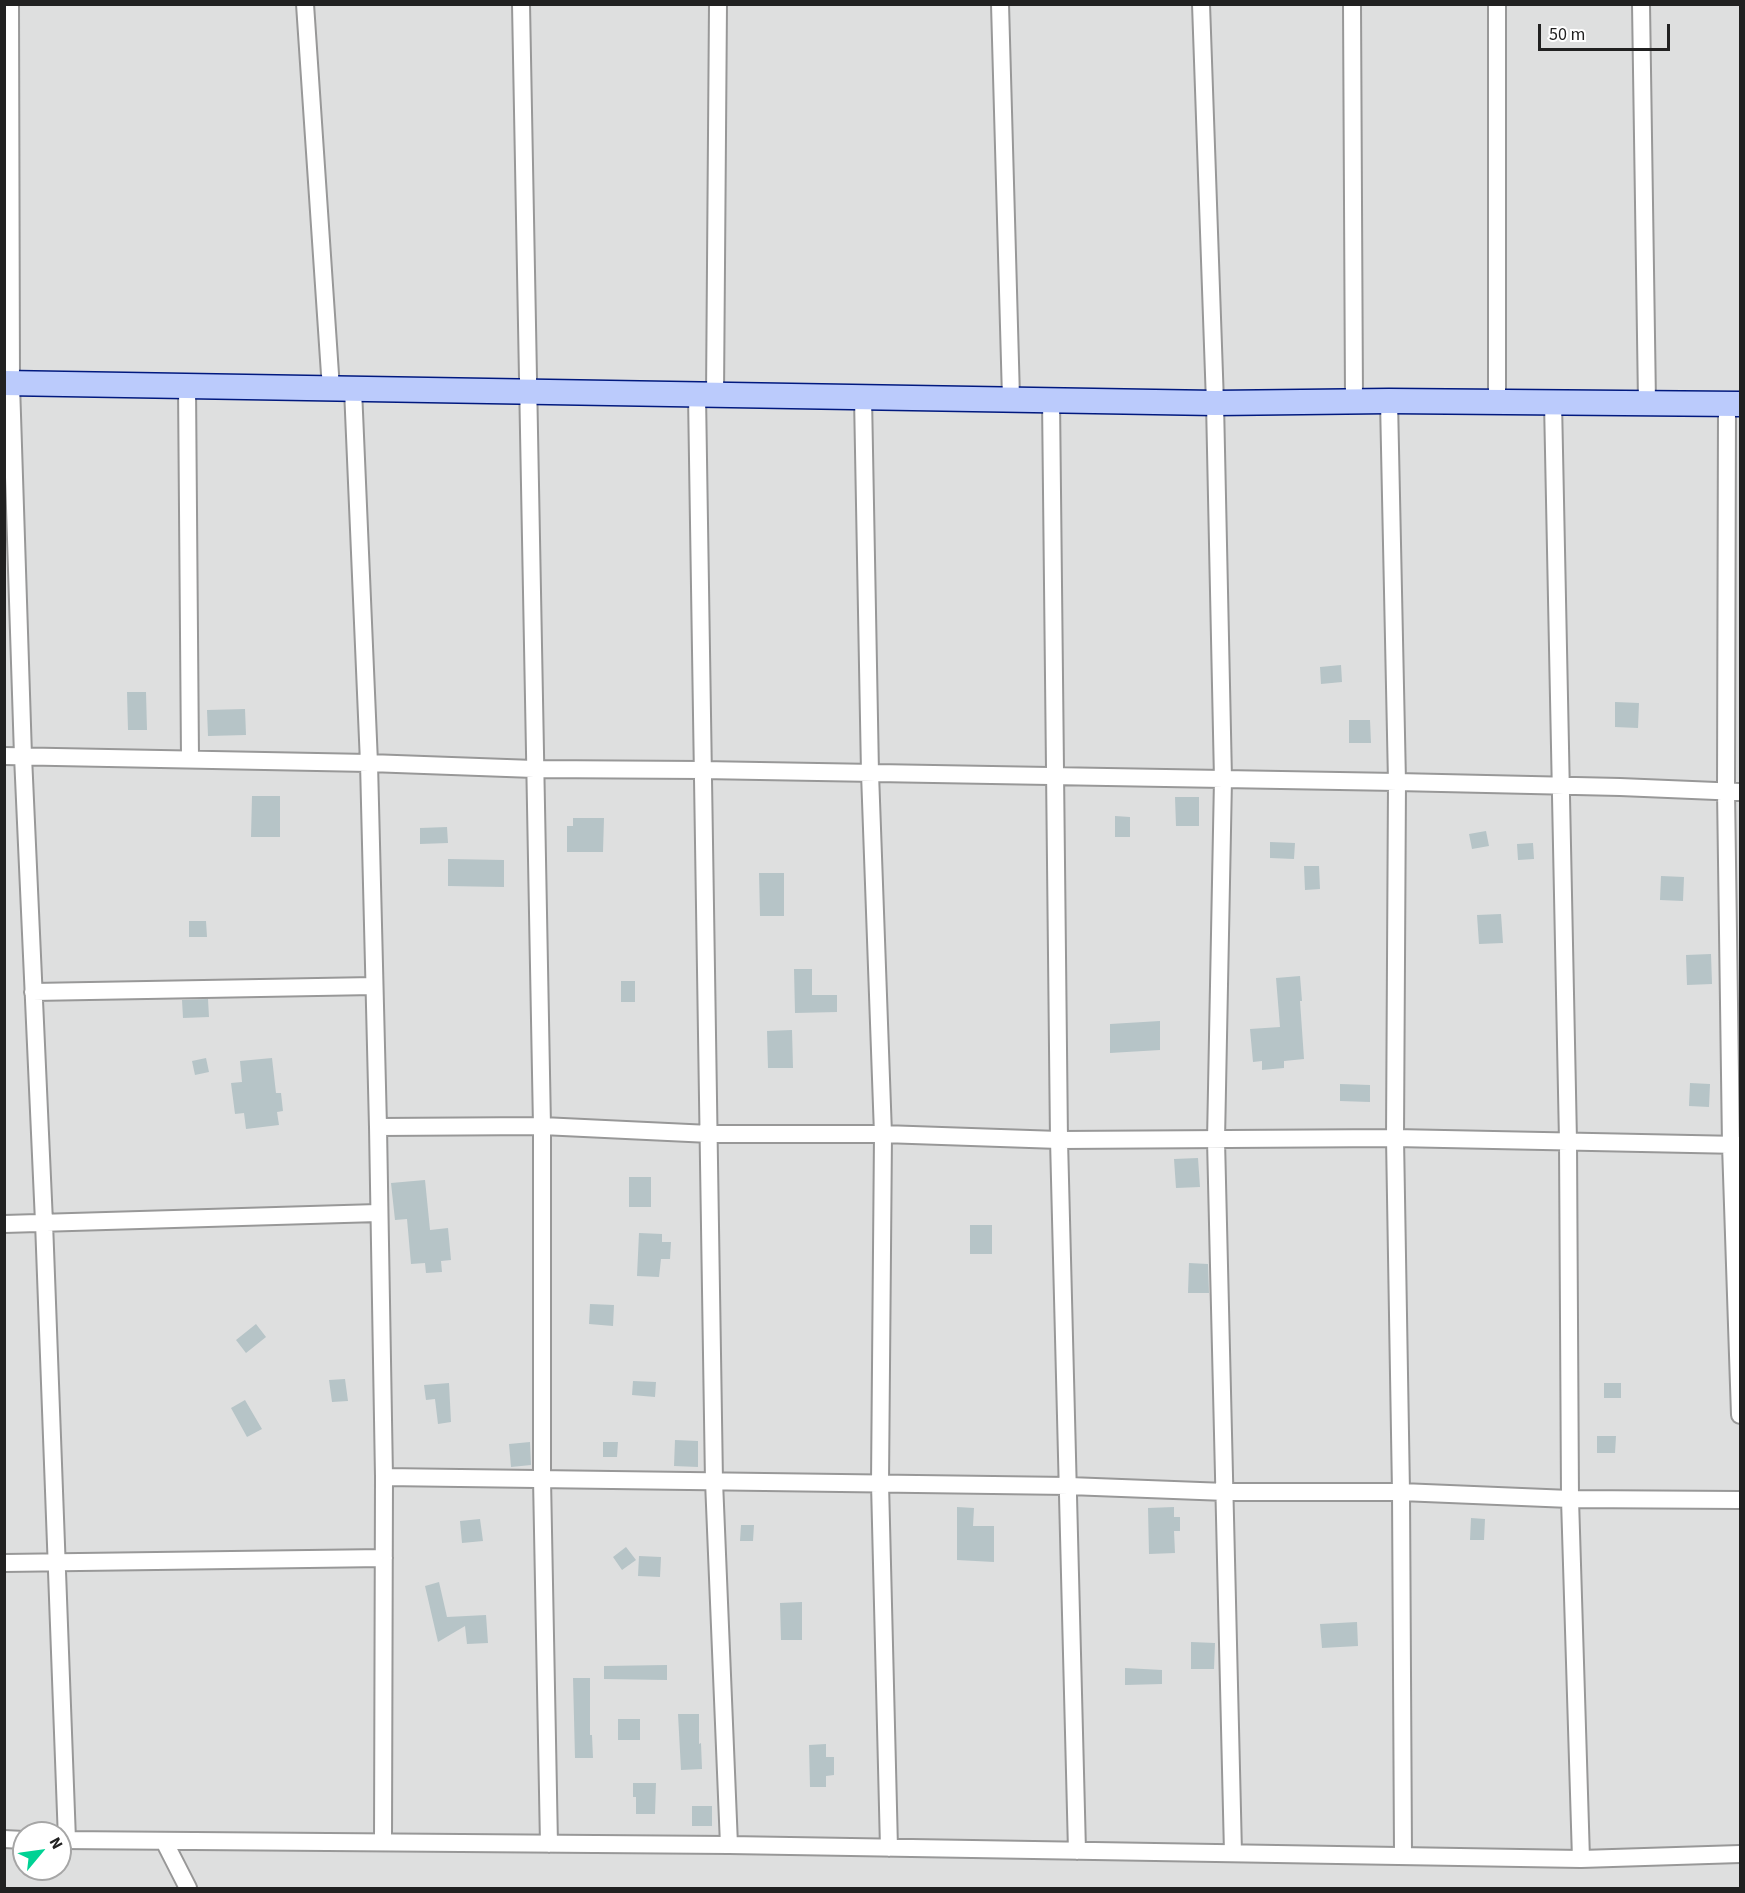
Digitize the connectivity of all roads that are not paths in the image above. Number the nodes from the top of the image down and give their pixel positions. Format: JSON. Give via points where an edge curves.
{"nodes":[{"id":1,"x":10,"y":4,"type":"edge"},
{"id":2,"x":305,"y":4,"type":"edge"},
{"id":3,"x":521,"y":4,"type":"edge"},
{"id":4,"x":718,"y":4,"type":"edge"},
{"id":5,"x":1000,"y":4,"type":"edge"},
{"id":6,"x":1201,"y":4,"type":"edge"},
{"id":7,"x":1352,"y":4,"type":"edge"},
{"id":8,"x":1497,"y":4,"type":"edge"},
{"id":9,"x":1641,"y":4,"type":"edge"},
{"id":10,"x":8,"y":383,"type":"edge"},
{"id":11,"x":187,"y":386,"type":"junction"},
{"id":12,"x":342,"y":389,"type":"junction"},
{"id":13,"x":528,"y":392,"type":"junction"},
{"id":14,"x":706,"y":395,"type":"junction"},
{"id":15,"x":863,"y":397,"type":"junction"},
{"id":16,"x":1011,"y":398,"type":"junction"},
{"id":17,"x":1051,"y":399,"type":"junction"},
{"id":18,"x":1354,"y":401,"type":"junction"},
{"id":19,"x":1389,"y":401,"type":"junction"},
{"id":20,"x":1497,"y":402,"type":"junction"},
{"id":21,"x":1553,"y":402,"type":"junction"},
{"id":22,"x":1647,"y":402,"type":"junction"},
{"id":23,"x":1215,"y":403,"type":"junction"},
{"id":24,"x":1734,"y":404,"type":"edge"},
{"id":25,"x":4,"y":756,"type":"edge"},
{"id":26,"x":23,"y":756,"type":"junction"},
{"id":27,"x":190,"y":759,"type":"junction"},
{"id":28,"x":369,"y":763,"type":"junction"},
{"id":29,"x":534,"y":770,"type":"junction"},
{"id":30,"x":702,"y":770,"type":"junction"},
{"id":31,"x":870,"y":773,"type":"junction"},
{"id":32,"x":1053,"y":776,"type":"junction"},
{"id":33,"x":1223,"y":779,"type":"junction"},
{"id":34,"x":1397,"y":782,"type":"junction"},
{"id":35,"x":1561,"y":786,"type":"junction"},
{"id":36,"x":1733,"y":791,"type":"edge"},
{"id":37,"x":374,"y":986,"type":"junction"},
{"id":38,"x":33,"y":992,"type":"junction"},
{"id":39,"x":542,"y":1126,"type":"junction"},
{"id":40,"x":378,"y":1127,"type":"junction"},
{"id":41,"x":710,"y":1134,"type":"junction"},
{"id":42,"x":883,"y":1134,"type":"junction"},
{"id":43,"x":1395,"y":1138,"type":"junction"},
{"id":44,"x":1059,"y":1140,"type":"junction"},
{"id":45,"x":1216,"y":1140,"type":"junction"},
{"id":46,"x":1568,"y":1141,"type":"junction"},
{"id":47,"x":1736,"y":1145,"type":"edge"},
{"id":48,"x":378,"y":1213,"type":"junction"},
{"id":49,"x":44,"y":1222,"type":"junction"},
{"id":50,"x":4,"y":1224,"type":"edge"},
{"id":51,"x":1740,"y":1415,"type":"edge"},
{"id":52,"x":384,"y":1477,"type":"junction"},
{"id":53,"x":543,"y":1479,"type":"junction"},
{"id":54,"x":714,"y":1481,"type":"junction"},
{"id":55,"x":880,"y":1483,"type":"junction"},
{"id":56,"x":1069,"y":1486,"type":"junction"},
{"id":57,"x":1226,"y":1492,"type":"junction"},
{"id":58,"x":1401,"y":1492,"type":"junction"},
{"id":59,"x":1570,"y":1499,"type":"junction"},
{"id":60,"x":1740,"y":1500,"type":"edge"},
{"id":61,"x":384,"y":1558,"type":"junction"},
{"id":62,"x":4,"y":1563,"type":"edge"},
{"id":63,"x":57,"y":1563,"type":"junction"},
{"id":64,"x":63,"y":1821,"type":"edge"},
{"id":65,"x":72,"y":1840,"type":"edge"},
{"id":66,"x":164,"y":1841,"type":"junction"},
{"id":67,"x":383,"y":1842,"type":"junction"},
{"id":68,"x":549,"y":1844,"type":"junction"},
{"id":69,"x":729,"y":1845,"type":"junction"},
{"id":70,"x":889,"y":1848,"type":"junction"},
{"id":71,"x":1077,"y":1851,"type":"junction"},
{"id":72,"x":1233,"y":1853,"type":"junction"},
{"id":73,"x":1740,"y":1854,"type":"edge"},
{"id":74,"x":1403,"y":1855,"type":"junction"},
{"id":75,"x":1581,"y":1859,"type":"junction"},
{"id":76,"x":188,"y":1888,"type":"edge"}],
"edges":[{"from":1,"to":10,"type":"street"},
{"from":2,"to":12,"type":"street"},
{"from":3,"to":13,"type":"street"},
{"from":4,"to":14,"type":"street"},
{"from":5,"to":16,"type":"street"},
{"from":6,"to":23,"type":"street"},
{"from":7,"to":18,"type":"street"},
{"from":8,"to":20,"type":"street"},
{"from":9,"to":22,"type":"street"},
{"from":10,"to":11,"type":"street"},
{"from":10,"to":26,"type":"street"},
{"from":11,"to":12,"type":"street"},
{"from":11,"to":27,"type":"street"},
{"from":12,"to":13,"type":"street"},
{"from":12,"to":28,"type":"street"},
{"from":13,"to":14,"type":"street"},
{"from":13,"to":29,"type":"street"},
{"from":14,"to":15,"type":"street"},
{"from":14,"to":30,"type":"street"},
{"from":15,"to":16,"type":"street"},
{"from":15,"to":31,"type":"street"},
{"from":16,"to":17,"type":"street"},
{"from":17,"to":23,"type":"street"},
{"from":17,"to":32,"type":"street"},
{"from":18,"to":19,"type":"street"},
{"from":18,"to":23,"type":"street"},
{"from":19,"to":20,"type":"street"},
{"from":19,"to":34,"type":"street"},
{"from":20,"to":21,"type":"street"},
{"from":21,"to":22,"type":"street"},
{"from":21,"to":35,"type":"street"},
{"from":22,"to":24,"type":"street"},
{"from":23,"to":33,"type":"street"},
{"from":24,"to":36,"type":"street"},
{"from":25,"to":26,"type":"street"},
{"from":26,"to":27,"type":"street"},
{"from":26,"to":38,"type":"street"},
{"from":27,"to":28,"type":"street"},
{"from":28,"to":29,"type":"street"},
{"from":28,"to":37,"type":"street"},
{"from":29,"to":30,"type":"street"},
{"from":29,"to":39,"type":"street"},
{"from":30,"to":31,"type":"street"},
{"from":30,"to":41,"type":"street"},
{"from":31,"to":32,"type":"street"},
{"from":31,"to":42,"type":"street"},
{"from":32,"to":33,"type":"street"},
{"from":32,"to":44,"type":"street"},
{"from":33,"to":34,"type":"street"},
{"from":33,"to":45,"type":"street"},
{"from":34,"to":35,"type":"street"},
{"from":34,"to":43,"type":"street"},
{"from":35,"to":36,"type":"street"},
{"from":35,"to":46,"type":"street"},
{"from":36,"to":47,"type":"street"},
{"from":37,"to":38,"type":"street"},
{"from":37,"to":40,"type":"street"},
{"from":38,"to":49,"type":"street"},
{"from":39,"to":40,"type":"street"},
{"from":39,"to":41,"type":"street"},
{"from":39,"to":53,"type":"street"},
{"from":40,"to":48,"type":"street"},
{"from":41,"to":42,"type":"street"},
{"from":41,"to":54,"type":"street"},
{"from":42,"to":44,"type":"street"},
{"from":42,"to":55,"type":"street"},
{"from":43,"to":45,"type":"street"},
{"from":43,"to":46,"type":"street"},
{"from":43,"to":58,"type":"street"},
{"from":44,"to":45,"type":"street"},
{"from":44,"to":56,"type":"street"},
{"from":45,"to":57,"type":"street"},
{"from":46,"to":47,"type":"street"},
{"from":46,"to":59,"type":"street"},
{"from":47,"to":51,"type":"street"},
{"from":48,"to":49,"type":"street"},
{"from":48,"to":52,"type":"street"},
{"from":49,"to":50,"type":"street"},
{"from":49,"to":63,"type":"street"},
{"from":52,"to":53,"type":"street"},
{"from":52,"to":61,"type":"street"},
{"from":53,"to":54,"type":"street"},
{"from":53,"to":68,"type":"street"},
{"from":54,"to":55,"type":"street"},
{"from":54,"to":69,"type":"street"},
{"from":55,"to":56,"type":"street"},
{"from":55,"to":70,"type":"street"},
{"from":56,"to":57,"type":"street"},
{"from":56,"to":71,"type":"street"},
{"from":57,"to":58,"type":"street"},
{"from":57,"to":72,"type":"street"},
{"from":58,"to":59,"type":"street"},
{"from":58,"to":74,"type":"street"},
{"from":59,"to":60,"type":"street"},
{"from":59,"to":75,"type":"street"},
{"from":61,"to":63,"type":"street"},
{"from":61,"to":67,"type":"street"},
{"from":62,"to":63,"type":"street"},
{"from":63,"to":64,"type":"street"},
{"from":65,"to":66,"type":"street"},
{"from":66,"to":67,"type":"street"},
{"from":66,"to":76,"type":"street"},
{"from":67,"to":68,"type":"street"},
{"from":68,"to":69,"type":"street"},
{"from":69,"to":70,"type":"street"},
{"from":70,"to":71,"type":"street"},
{"from":71,"to":72,"type":"street"},
{"from":72,"to":74,"type":"street"},
{"from":73,"to":75,"type":"street"},
{"from":74,"to":75,"type":"street"}]}
